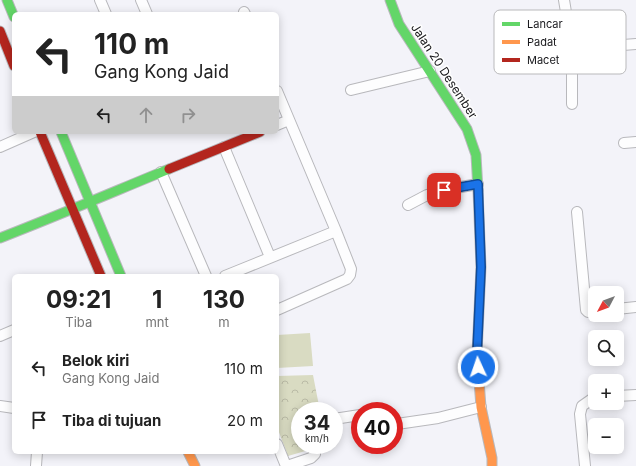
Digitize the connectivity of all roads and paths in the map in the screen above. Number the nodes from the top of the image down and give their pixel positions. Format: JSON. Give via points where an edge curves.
{"nodes":[{"id":1,"x":7,"y":0,"type":"edge"},
{"id":2,"x":100,"y":0,"type":"edge"},
{"id":3,"x":141,"y":0,"type":"edge"},
{"id":4,"x":390,"y":0,"type":"edge"},
{"id":5,"x":564,"y":0,"type":"edge"},
{"id":6,"x":566,"y":10,"type":"edge"},
{"id":7,"x":12,"y":12,"type":"edge"},
{"id":8,"x":105,"y":12,"type":"edge"},
{"id":9,"x":146,"y":12,"type":"edge"},
{"id":10,"x":0,"y":31,"type":"edge"},
{"id":11,"x":636,"y":44,"type":"edge"},
{"id":12,"x":626,"y":45,"type":"edge"},
{"id":13,"x":12,"y":61,"type":"edge"},
{"id":14,"x":430,"y":70,"type":"junction"},
{"id":15,"x":572,"y":74,"type":"edge"},
{"id":16,"x":351,"y":90,"type":"dead end"},
{"id":17,"x":279,"y":96,"type":"edge"},
{"id":18,"x":572,"y":104,"type":"dead end"},
{"id":19,"x":289,"y":120,"type":"junction"},
{"id":20,"x":279,"y":124,"type":"edge"},
{"id":21,"x":29,"y":134,"type":"edge"},
{"id":22,"x":41,"y":134,"type":"edge"},
{"id":23,"x":62,"y":134,"type":"edge"},
{"id":24,"x":255,"y":134,"type":"edge"},
{"id":25,"x":636,"y":142,"type":"edge"},
{"id":26,"x":624,"y":143,"type":"dead end"},
{"id":27,"x":0,"y":146,"type":"edge"},
{"id":28,"x":224,"y":147,"type":"junction"},
{"id":29,"x":161,"y":172,"type":"junction"},
{"id":30,"x":478,"y":184,"type":"junction"},
{"id":31,"x":90,"y":202,"type":"junction"},
{"id":32,"x":408,"y":205,"type":"dead end"},
{"id":33,"x":73,"y":209,"type":"junction"},
{"id":34,"x":577,"y":212,"type":"dead end"},
{"id":35,"x":336,"y":231,"type":"junction"},
{"id":36,"x":0,"y":238,"type":"edge"},
{"id":37,"x":270,"y":257,"type":"junction"},
{"id":38,"x":100,"y":274,"type":"edge"},
{"id":39,"x":120,"y":274,"type":"edge"},
{"id":40,"x":205,"y":274,"type":"edge"},
{"id":41,"x":230,"y":274,"type":"edge"},
{"id":42,"x":636,"y":307,"type":"edge"},
{"id":43,"x":624,"y":308,"type":"edge"},
{"id":44,"x":279,"y":309,"type":"edge"},
{"id":45,"x":588,"y":312,"type":"edge"},
{"id":46,"x":12,"y":331,"type":"edge"},
{"id":47,"x":0,"y":336,"type":"edge"},
{"id":48,"x":636,"y":395,"type":"edge"},
{"id":49,"x":624,"y":396,"type":"edge"},
{"id":50,"x":588,"y":402,"type":"edge"},
{"id":51,"x":0,"y":406,"type":"edge"},
{"id":52,"x":482,"y":407,"type":"junction"},
{"id":53,"x":12,"y":408,"type":"edge"},
{"id":54,"x":403,"y":423,"type":"edge"},
{"id":55,"x":279,"y":448,"type":"edge"},
{"id":56,"x":37,"y":454,"type":"edge"},
{"id":57,"x":189,"y":454,"type":"edge"},
{"id":58,"x":315,"y":454,"type":"edge"},
{"id":59,"x":36,"y":466,"type":"edge"},
{"id":60,"x":195,"y":466,"type":"edge"},
{"id":61,"x":287,"y":466,"type":"edge"},
{"id":62,"x":492,"y":466,"type":"edge"},
{"id":63,"x":585,"y":466,"type":"edge"}],
"edges":[{"from":1,"to":7,"type":"street"},
{"from":2,"to":8,"type":"street"},
{"from":3,"to":9,"type":"street"},
{"from":4,"to":14,"type":"street","name":"Jalan 20 Desember","via":[[399,24]]},
{"from":5,"to":6,"type":"street"},
{"from":10,"to":13,"type":"street"},
{"from":11,"to":12,"type":"street"},
{"from":14,"to":16,"type":"street"},
{"from":14,"to":30,"type":"street","name":"Jalan 20 Desember","via":[[467,129],[476,155]]},
{"from":15,"to":18,"type":"street"},
{"from":17,"to":19,"type":"street"},
{"from":19,"to":20,"type":"street"},
{"from":19,"to":35,"type":"street"},
{"from":21,"to":27,"type":"street"},
{"from":22,"to":33,"type":"street"},
{"from":23,"to":31,"type":"street"},
{"from":24,"to":28,"type":"street"},
{"from":25,"to":26,"type":"street"},
{"from":28,"to":29,"type":"street"},
{"from":28,"to":37,"type":"street"},
{"from":29,"to":31,"type":"street"},
{"from":29,"to":40,"type":"street"},
{"from":30,"to":32,"type":"street","via":[[427,195]]},
{"from":30,"to":52,"type":"street","name":"Jalan 20 Desember","via":[[481,267],[477,354]]},
{"from":31,"to":33,"type":"street"},
{"from":31,"to":39,"type":"street"},
{"from":33,"to":36,"type":"street"},
{"from":33,"to":38,"type":"street"},
{"from":34,"to":45,"type":"street"},
{"from":35,"to":37,"type":"street"},
{"from":35,"to":44,"type":"street","via":[[351,269],[350,275],[347,279]]},
{"from":37,"to":41,"type":"street"},
{"from":42,"to":43,"type":"street"},
{"from":46,"to":47,"type":"street"},
{"from":48,"to":49,"type":"street"},
{"from":50,"to":63,"type":"street","via":[[582,406],[580,414]]},
{"from":51,"to":53,"type":"street"},
{"from":52,"to":54,"type":"street"},
{"from":52,"to":62,"type":"street","name":"Jalan 20 Desember"},
{"from":55,"to":61,"type":"street"},
{"from":56,"to":59,"type":"street"},
{"from":57,"to":60,"type":"street"},
{"from":58,"to":61,"type":"street","via":[[311,458]]}]}
